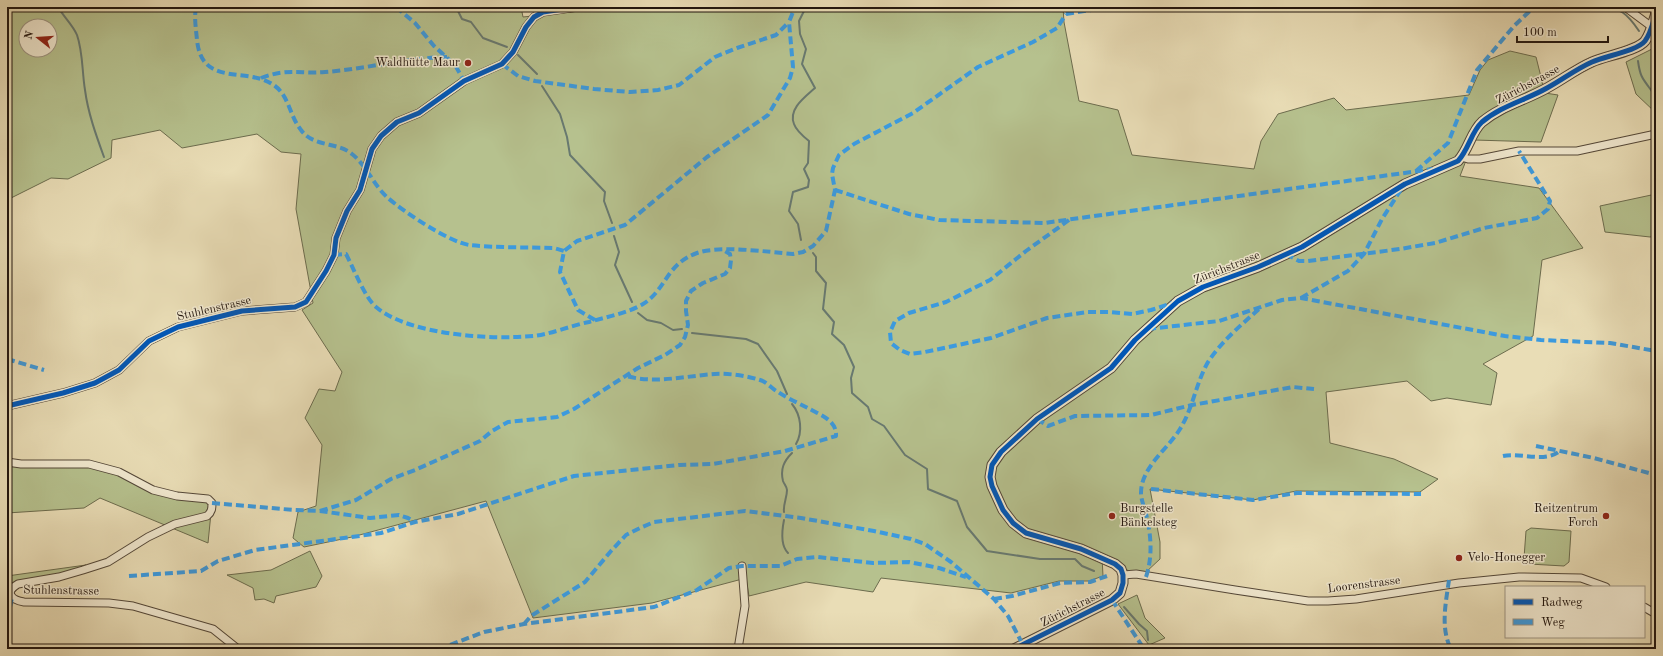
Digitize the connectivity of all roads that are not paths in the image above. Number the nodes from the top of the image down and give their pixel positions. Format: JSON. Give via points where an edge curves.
{"nodes":[{"id":1,"x":577,"y":7,"type":"edge"},
{"id":2,"x":1625,"y":7,"type":"edge"},
{"id":3,"x":1656,"y":13,"type":"edge"},
{"id":4,"x":1652,"y":27,"type":"junction"},
{"id":5,"x":1656,"y":134,"type":"edge"},
{"id":6,"x":1461,"y":157,"type":"junction"},
{"id":7,"x":7,"y":406,"type":"edge"},
{"id":8,"x":7,"y":462,"type":"edge"},
{"id":9,"x":742,"y":566,"type":"dead end"},
{"id":10,"x":1123,"y":575,"type":"junction"},
{"id":11,"x":1603,"y":586,"type":"edge"},
{"id":12,"x":1645,"y":608,"type":"edge"},
{"id":13,"x":1656,"y":614,"type":"edge"},
{"id":14,"x":238,"y":649,"type":"edge"},
{"id":15,"x":738,"y":649,"type":"edge"},
{"id":16,"x":1014,"y":649,"type":"edge"}],
"edges":[{"from":1,"to":7,"type":"street","name":"Stuhlenstrasse","via":[[543,12],[534,17],[513,52],[502,64],[464,80],[419,113],[397,122],[381,136],[372,149],[360,190],[347,210],[336,238],[334,255],[306,302],[295,307],[242,311],[178,327],[149,341],[119,370],[99,381],[63,393]]},
{"from":2,"to":4,"type":"street"},
{"from":3,"to":4,"type":"street","name":"Zürichstrasse"},
{"from":4,"to":6,"type":"street","name":"Zürichstrasse","via":[[1645,41],[1635,48],[1589,63],[1547,88],[1501,110],[1482,123]]},
{"from":5,"to":6,"type":"street","via":[[1577,151],[1519,151],[1480,160]]},
{"from":6,"to":10,"type":"street","name":"Zürichstrasse","via":[[1405,184],[1302,247],[1258,267],[1203,287],[1178,301],[1135,340],[1111,368],[1037,419],[1001,452],[992,465],[990,477],[1003,510],[1013,523],[1026,533],[1081,549],[1115,564]]},
{"from":8,"to":14,"type":"street","name":"Stuhlenstrasse","via":[[100,466],[119,472],[153,490],[177,496],[208,499],[212,502],[211,513],[207,516],[175,524],[148,536],[108,562],[59,577],[18,584],[10,590],[12,598],[24,602],[109,603],[133,606],[213,630]]},
{"from":9,"to":15,"type":"street","via":[[746,606]]},
{"from":10,"to":11,"type":"street","name":"Loorenstrasse","via":[[1136,574],[1308,601],[1356,599],[1467,582],[1519,578],[1581,578]]},
{"from":10,"to":16,"type":"street","name":"Zürichstrasse","via":[[1121,590],[1112,600]]},
{"from":12,"to":13,"type":"street"}]}
